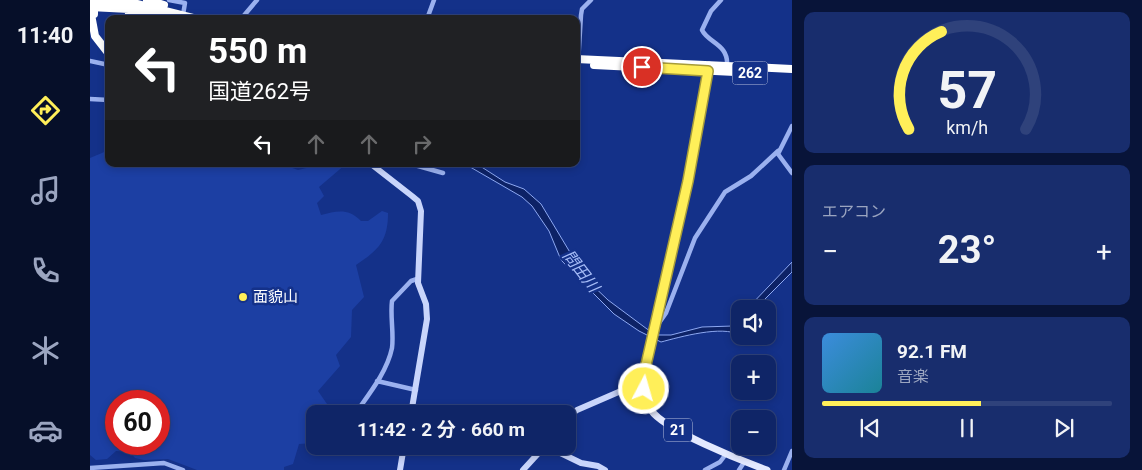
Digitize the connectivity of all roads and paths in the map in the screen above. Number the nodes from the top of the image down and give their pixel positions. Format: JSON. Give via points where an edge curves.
{"nodes":[{"id":1,"x":94,"y":0,"type":"edge"},
{"id":2,"x":147,"y":0,"type":"edge"},
{"id":3,"x":170,"y":0,"type":"edge"},
{"id":4,"x":257,"y":0,"type":"edge"},
{"id":5,"x":434,"y":0,"type":"edge"},
{"id":6,"x":591,"y":0,"type":"edge"},
{"id":7,"x":721,"y":0,"type":"edge"},
{"id":8,"x":90,"y":2,"type":"edge"},
{"id":9,"x":106,"y":7,"type":"junction"},
{"id":10,"x":91,"y":11,"type":"edge"},
{"id":11,"x":131,"y":15,"type":"edge"},
{"id":12,"x":182,"y":15,"type":"edge"},
{"id":13,"x":245,"y":15,"type":"edge"},
{"id":14,"x":428,"y":15,"type":"edge"},
{"id":15,"x":580,"y":26,"type":"edge"},
{"id":16,"x":105,"y":44,"type":"edge"},
{"id":17,"x":105,"y":49,"type":"edge"},
{"id":18,"x":90,"y":60,"type":"edge"},
{"id":19,"x":580,"y":61,"type":"edge"},
{"id":20,"x":105,"y":64,"type":"edge"},
{"id":21,"x":727,"y":66,"type":"junction"},
{"id":22,"x":709,"y":68,"type":"junction"},
{"id":23,"x":792,"y":69,"type":"edge"},
{"id":24,"x":792,"y":74,"type":"edge"},
{"id":25,"x":90,"y":99,"type":"edge"},
{"id":26,"x":105,"y":100,"type":"edge"},
{"id":27,"x":792,"y":126,"type":"edge"},
{"id":28,"x":778,"y":151,"type":"junction"},
{"id":29,"x":375,"y":167,"type":"edge"},
{"id":30,"x":422,"y":167,"type":"edge"},
{"id":31,"x":443,"y":173,"type":"dead end"},
{"id":32,"x":792,"y":173,"type":"edge"},
{"id":33,"x":417,"y":279,"type":"junction"},
{"id":34,"x":655,"y":322,"type":"junction"},
{"id":35,"x":377,"y":381,"type":"junction"},
{"id":36,"x":644,"y":381,"type":"junction"},
{"id":37,"x":416,"y":390,"type":"junction"},
{"id":38,"x":361,"y":405,"type":"edge"},
{"id":39,"x":413,"y":405,"type":"edge"},
{"id":40,"x":576,"y":411,"type":"edge"},
{"id":41,"x":792,"y":452,"type":"edge"},
{"id":42,"x":727,"y":453,"type":"junction"},
{"id":43,"x":402,"y":455,"type":"edge"},
{"id":44,"x":537,"y":455,"type":"edge"},
{"id":45,"x":564,"y":455,"type":"edge"},
{"id":46,"x":745,"y":461,"type":"junction"},
{"id":47,"x":90,"y":468,"type":"edge"},
{"id":48,"x":183,"y":470,"type":"edge"},
{"id":49,"x":400,"y":470,"type":"edge"},
{"id":50,"x":523,"y":470,"type":"edge"},
{"id":51,"x":605,"y":470,"type":"edge"},
{"id":52,"x":705,"y":470,"type":"edge"},
{"id":53,"x":739,"y":470,"type":"edge"},
{"id":54,"x":767,"y":470,"type":"edge"},
{"id":55,"x":784,"y":470,"type":"edge"}],
"edges":[{"from":1,"to":10,"type":"highway","bridge":true},
{"from":2,"to":12,"type":"highway"},
{"from":3,"to":12,"type":"street","via":[[185,3]]},
{"from":4,"to":13,"type":"street"},
{"from":5,"to":14,"type":"street"},
{"from":6,"to":15,"type":"street","via":[[582,9]]},
{"from":7,"to":21,"type":"street","via":[[711,11],[702,30],[723,50]]},
{"from":8,"to":12,"type":"highway","via":[[137,4]]},
{"from":9,"to":10,"type":"highway"},
{"from":9,"to":11,"type":"highway"},
{"from":9,"to":12,"type":"highway"},
{"from":10,"to":16,"type":"highway"},
{"from":10,"to":17,"type":"highway","via":[[95,36]]},
{"from":18,"to":20,"type":"street"},
{"from":19,"to":22,"type":"highway","number":"262"},
{"from":21,"to":22,"type":"highway","number":"262"},
{"from":21,"to":23,"type":"highway","number":"262"},
{"from":22,"to":24,"type":"highway","number":"262"},
{"from":22,"to":34,"type":"main road","number":"21","via":[[688,181]]},
{"from":25,"to":26,"type":"street"},
{"from":27,"to":28,"type":"street"},
{"from":28,"to":32,"type":"street"},
{"from":28,"to":34,"type":"street","via":[[751,176],[725,192],[695,238],[666,313],[659,323]]},
{"from":29,"to":33,"type":"street","via":[[420,206]]},
{"from":30,"to":31,"type":"street"},
{"from":33,"to":35,"type":"street","via":[[392,301],[392,348]]},
{"from":33,"to":37,"type":"street","via":[[428,311]]},
{"from":34,"to":36,"type":"main road","number":"21"},
{"from":35,"to":37,"type":"street"},
{"from":35,"to":38,"type":"street"},
{"from":36,"to":40,"type":"street"},
{"from":36,"to":42,"type":"main road","number":"21","via":[[648,403],[661,420]]},
{"from":37,"to":39,"type":"street"},
{"from":41,"to":55,"type":"street"},
{"from":42,"to":46,"type":"main road","number":"21"},
{"from":42,"to":52,"type":"street","via":[[720,462]]},
{"from":43,"to":49,"type":"street"},
{"from":44,"to":50,"type":"street"},
{"from":45,"to":51,"type":"street"},
{"from":46,"to":53,"type":"street"},
{"from":46,"to":54,"type":"main road","number":"21"},
{"from":47,"to":48,"type":"street","via":[[164,463]]}]}
